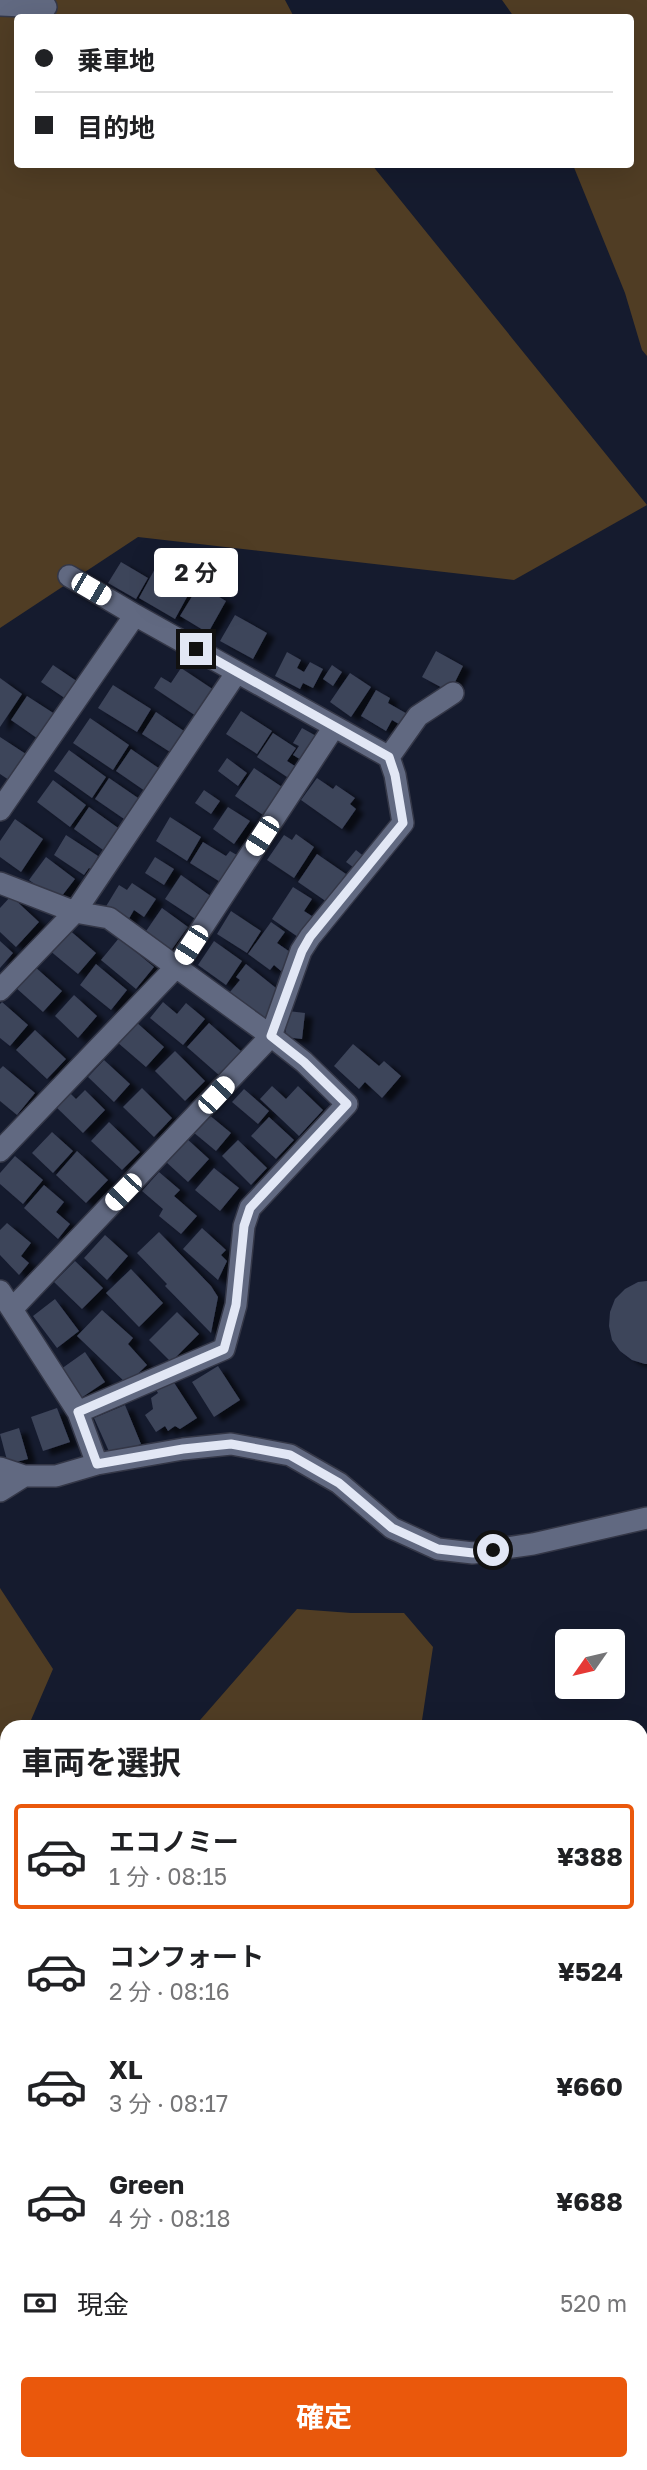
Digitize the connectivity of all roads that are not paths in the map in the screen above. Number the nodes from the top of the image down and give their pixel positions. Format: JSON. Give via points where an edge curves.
{"nodes":[{"id":1,"x":41,"y":0,"type":"edge"},
{"id":2,"x":0,"y":5,"type":"edge"},
{"id":3,"x":69,"y":576,"type":"dead end"},
{"id":4,"x":135,"y":615,"type":"junction"},
{"id":5,"x":237,"y":671,"type":"junction"},
{"id":6,"x":453,"y":693,"type":"dead end"},
{"id":7,"x":334,"y":727,"type":"junction"},
{"id":8,"x":389,"y":757,"type":"junction"},
{"id":9,"x":0,"y":810,"type":"edge"},
{"id":10,"x":0,"y":883,"type":"edge"},
{"id":11,"x":75,"y":912,"type":"junction"},
{"id":12,"x":177,"y":966,"type":"junction"},
{"id":13,"x":0,"y":990,"type":"edge"},
{"id":14,"x":271,"y":1036,"type":"junction"},
{"id":15,"x":0,"y":1151,"type":"edge"},
{"id":16,"x":0,"y":1291,"type":"edge"},
{"id":17,"x":12,"y":1309,"type":"junction"},
{"id":18,"x":78,"y":1412,"type":"junction"},
{"id":19,"x":97,"y":1464,"type":"junction"},
{"id":20,"x":0,"y":1468,"type":"edge"},
{"id":21,"x":24,"y":1476,"type":"junction"},
{"id":22,"x":0,"y":1491,"type":"edge"},
{"id":23,"x":647,"y":1518,"type":"edge"}],
"edges":[{"from":1,"to":2,"type":"street","via":[[46,7]]},
{"from":3,"to":4,"type":"street"},
{"from":4,"to":5,"type":"street"},
{"from":4,"to":9,"type":"street"},
{"from":5,"to":7,"type":"street"},
{"from":5,"to":11,"type":"street"},
{"from":6,"to":8,"type":"street","via":[[418,716]]},
{"from":7,"to":8,"type":"street"},
{"from":7,"to":12,"type":"street"},
{"from":8,"to":14,"type":"street","via":[[403,823],[310,937]]},
{"from":10,"to":11,"type":"street"},
{"from":11,"to":12,"type":"street","via":[[109,918]]},
{"from":11,"to":13,"type":"street"},
{"from":12,"to":14,"type":"street"},
{"from":12,"to":15,"type":"street"},
{"from":14,"to":17,"type":"street"},
{"from":14,"to":18,"type":"street","via":[[347,1104],[250,1208],[236,1305],[224,1349]]},
{"from":16,"to":17,"type":"street"},
{"from":17,"to":18,"type":"street"},
{"from":18,"to":19,"type":"street"},
{"from":19,"to":21,"type":"street","via":[[56,1476]]},
{"from":19,"to":23,"type":"street","via":[[231,1444],[290,1455],[339,1483],[392,1528],[438,1549],[473,1553]]},
{"from":20,"to":21,"type":"street"},
{"from":21,"to":22,"type":"street"}]}
